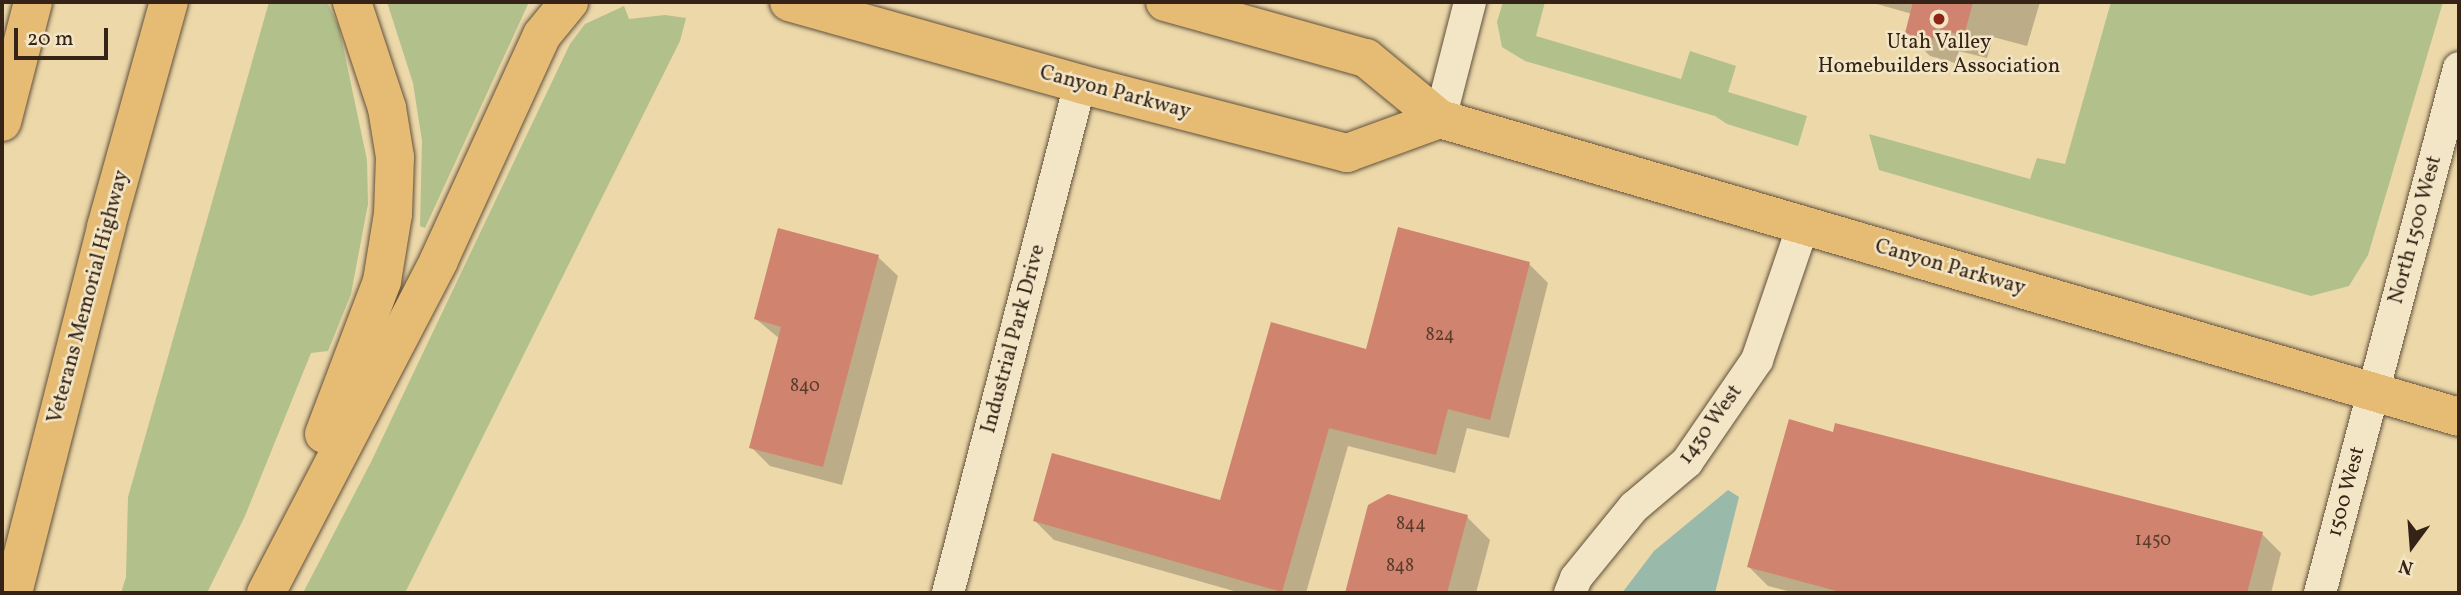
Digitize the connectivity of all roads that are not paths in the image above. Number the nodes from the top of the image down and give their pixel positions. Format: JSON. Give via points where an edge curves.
{"nodes":[{"id":1,"x":33,"y":2,"type":"edge"},
{"id":2,"x":169,"y":2,"type":"edge"},
{"id":3,"x":352,"y":2,"type":"edge"},
{"id":4,"x":569,"y":2,"type":"edge"},
{"id":5,"x":789,"y":2,"type":"edge"},
{"id":6,"x":1165,"y":2,"type":"edge"},
{"id":7,"x":1470,"y":2,"type":"edge"},
{"id":8,"x":2459,"y":68,"type":"edge"},
{"id":9,"x":1080,"y":84,"type":"junction"},
{"id":10,"x":1440,"y":119,"type":"junction"},
{"id":11,"x":2,"y":122,"type":"edge"},
{"id":12,"x":1803,"y":226,"type":"junction"},
{"id":13,"x":2374,"y":391,"type":"junction"},
{"id":14,"x":2459,"y":416,"type":"edge"},
{"id":15,"x":13,"y":593,"type":"edge"},
{"id":16,"x":265,"y":593,"type":"edge"},
{"id":17,"x":948,"y":593,"type":"edge"},
{"id":18,"x":1570,"y":593,"type":"edge"},
{"id":19,"x":2320,"y":593,"type":"edge"}],
"edges":[{"from":1,"to":11,"type":"main road"},
{"from":2,"to":15,"type":"main road","name":"Veterans Memorial Highway"},
{"from":3,"to":16,"type":"main road","via":[[387,108],[395,157],[393,214],[382,281]]},
{"from":4,"to":16,"type":"main road","via":[[542,35],[439,260]]},
{"from":5,"to":9,"type":"main road","name":"Canyon Parkway"},
{"from":6,"to":10,"type":"main road","name":"Canyon Parkway","via":[[1366,58]]},
{"from":7,"to":10,"type":"street"},
{"from":8,"to":13,"type":"street","name":"North 1500 West"},
{"from":9,"to":10,"type":"main road","name":"Canyon Parkway","via":[[1347,153]]},
{"from":9,"to":17,"type":"street","name":"Industrial Park Drive"},
{"from":10,"to":12,"type":"main road","name":"Canyon Parkway"},
{"from":12,"to":13,"type":"main road","name":"Canyon Parkway"},
{"from":12,"to":18,"type":"street","name":"1430 West","via":[[1757,360],[1687,462],[1634,507],[1576,578]]},
{"from":13,"to":14,"type":"main road","name":"Canyon Parkway"},
{"from":13,"to":19,"type":"street","name":"1500 West"}]}
